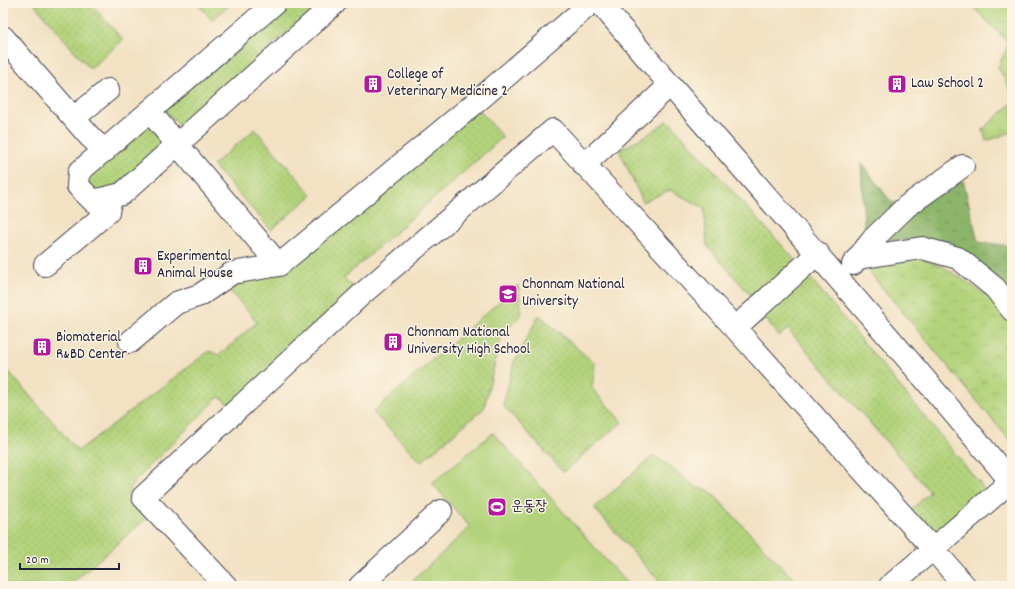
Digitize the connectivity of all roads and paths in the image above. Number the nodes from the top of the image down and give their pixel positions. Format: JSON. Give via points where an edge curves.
{"nodes":[{"id":1,"x":335,"y":3,"type":"edge"},
{"id":2,"x":591,"y":3,"type":"edge"},
{"id":3,"x":600,"y":3,"type":"edge"},
{"id":4,"x":270,"y":5,"type":"edge"},
{"id":5,"x":3,"y":37,"type":"edge"},
{"id":6,"x":669,"y":86,"type":"junction"},
{"id":7,"x":108,"y":90,"type":"dead end"},
{"id":8,"x":150,"y":112,"type":"junction"},
{"id":9,"x":74,"y":118,"type":"junction"},
{"id":10,"x":178,"y":144,"type":"junction"},
{"id":11,"x":105,"y":150,"type":"junction"},
{"id":12,"x":584,"y":165,"type":"junction"},
{"id":13,"x":962,"y":166,"type":"dead end"},
{"id":14,"x":111,"y":198,"type":"junction"},
{"id":15,"x":818,"y":253,"type":"junction"},
{"id":16,"x":858,"y":258,"type":"junction"},
{"id":17,"x":45,"y":265,"type":"dead end"},
{"id":18,"x":279,"y":265,"type":"junction"},
{"id":19,"x":840,"y":280,"type":"junction"},
{"id":20,"x":1012,"y":310,"type":"edge"},
{"id":21,"x":735,"y":328,"type":"junction"},
{"id":22,"x":130,"y":342,"type":"dead end"},
{"id":23,"x":1011,"y":482,"type":"edge"},
{"id":24,"x":441,"y":511,"type":"dead end"},
{"id":25,"x":933,"y":550,"type":"junction"},
{"id":26,"x":226,"y":586,"type":"edge"},
{"id":27,"x":360,"y":586,"type":"edge"},
{"id":28,"x":890,"y":586,"type":"edge"},
{"id":29,"x":965,"y":586,"type":"edge"}],
"edges":[{"from":1,"to":10,"type":"lane"},
{"from":2,"to":18,"type":"lane","via":[[474,104]]},
{"from":3,"to":6,"type":"lane"},
{"from":4,"to":8,"type":"lane"},
{"from":5,"to":9,"type":"lane"},
{"from":6,"to":12,"type":"lane"},
{"from":6,"to":15,"type":"lane"},
{"from":7,"to":9,"type":"lane"},
{"from":8,"to":10,"type":"lane"},
{"from":8,"to":11,"type":"lane"},
{"from":9,"to":11,"type":"lane"},
{"from":10,"to":14,"type":"lane","via":[[122,194]]},
{"from":10,"to":18,"type":"lane"},
{"from":11,"to":14,"type":"lane","via":[[79,172],[78,186],[93,201]]},
{"from":12,"to":21,"type":"lane"},
{"from":12,"to":26,"type":"lane","via":[[553,130],[362,294],[143,497]]},
{"from":13,"to":16,"type":"lane","via":[[907,206],[873,239]]},
{"from":14,"to":17,"type":"lane","via":[[108,212]]},
{"from":15,"to":19,"type":"lane"},
{"from":15,"to":21,"type":"lane"},
{"from":16,"to":19,"type":"lane"},
{"from":16,"to":20,"type":"lane","via":[[922,248],[958,258],[995,288]]},
{"from":18,"to":22,"type":"lane","via":[[232,273],[200,295],[176,303]]},
{"from":19,"to":23,"type":"lane"},
{"from":21,"to":25,"type":"lane"},
{"from":23,"to":25,"type":"lane"},
{"from":24,"to":27,"type":"lane"},
{"from":25,"to":28,"type":"lane"},
{"from":25,"to":29,"type":"lane"}]}
